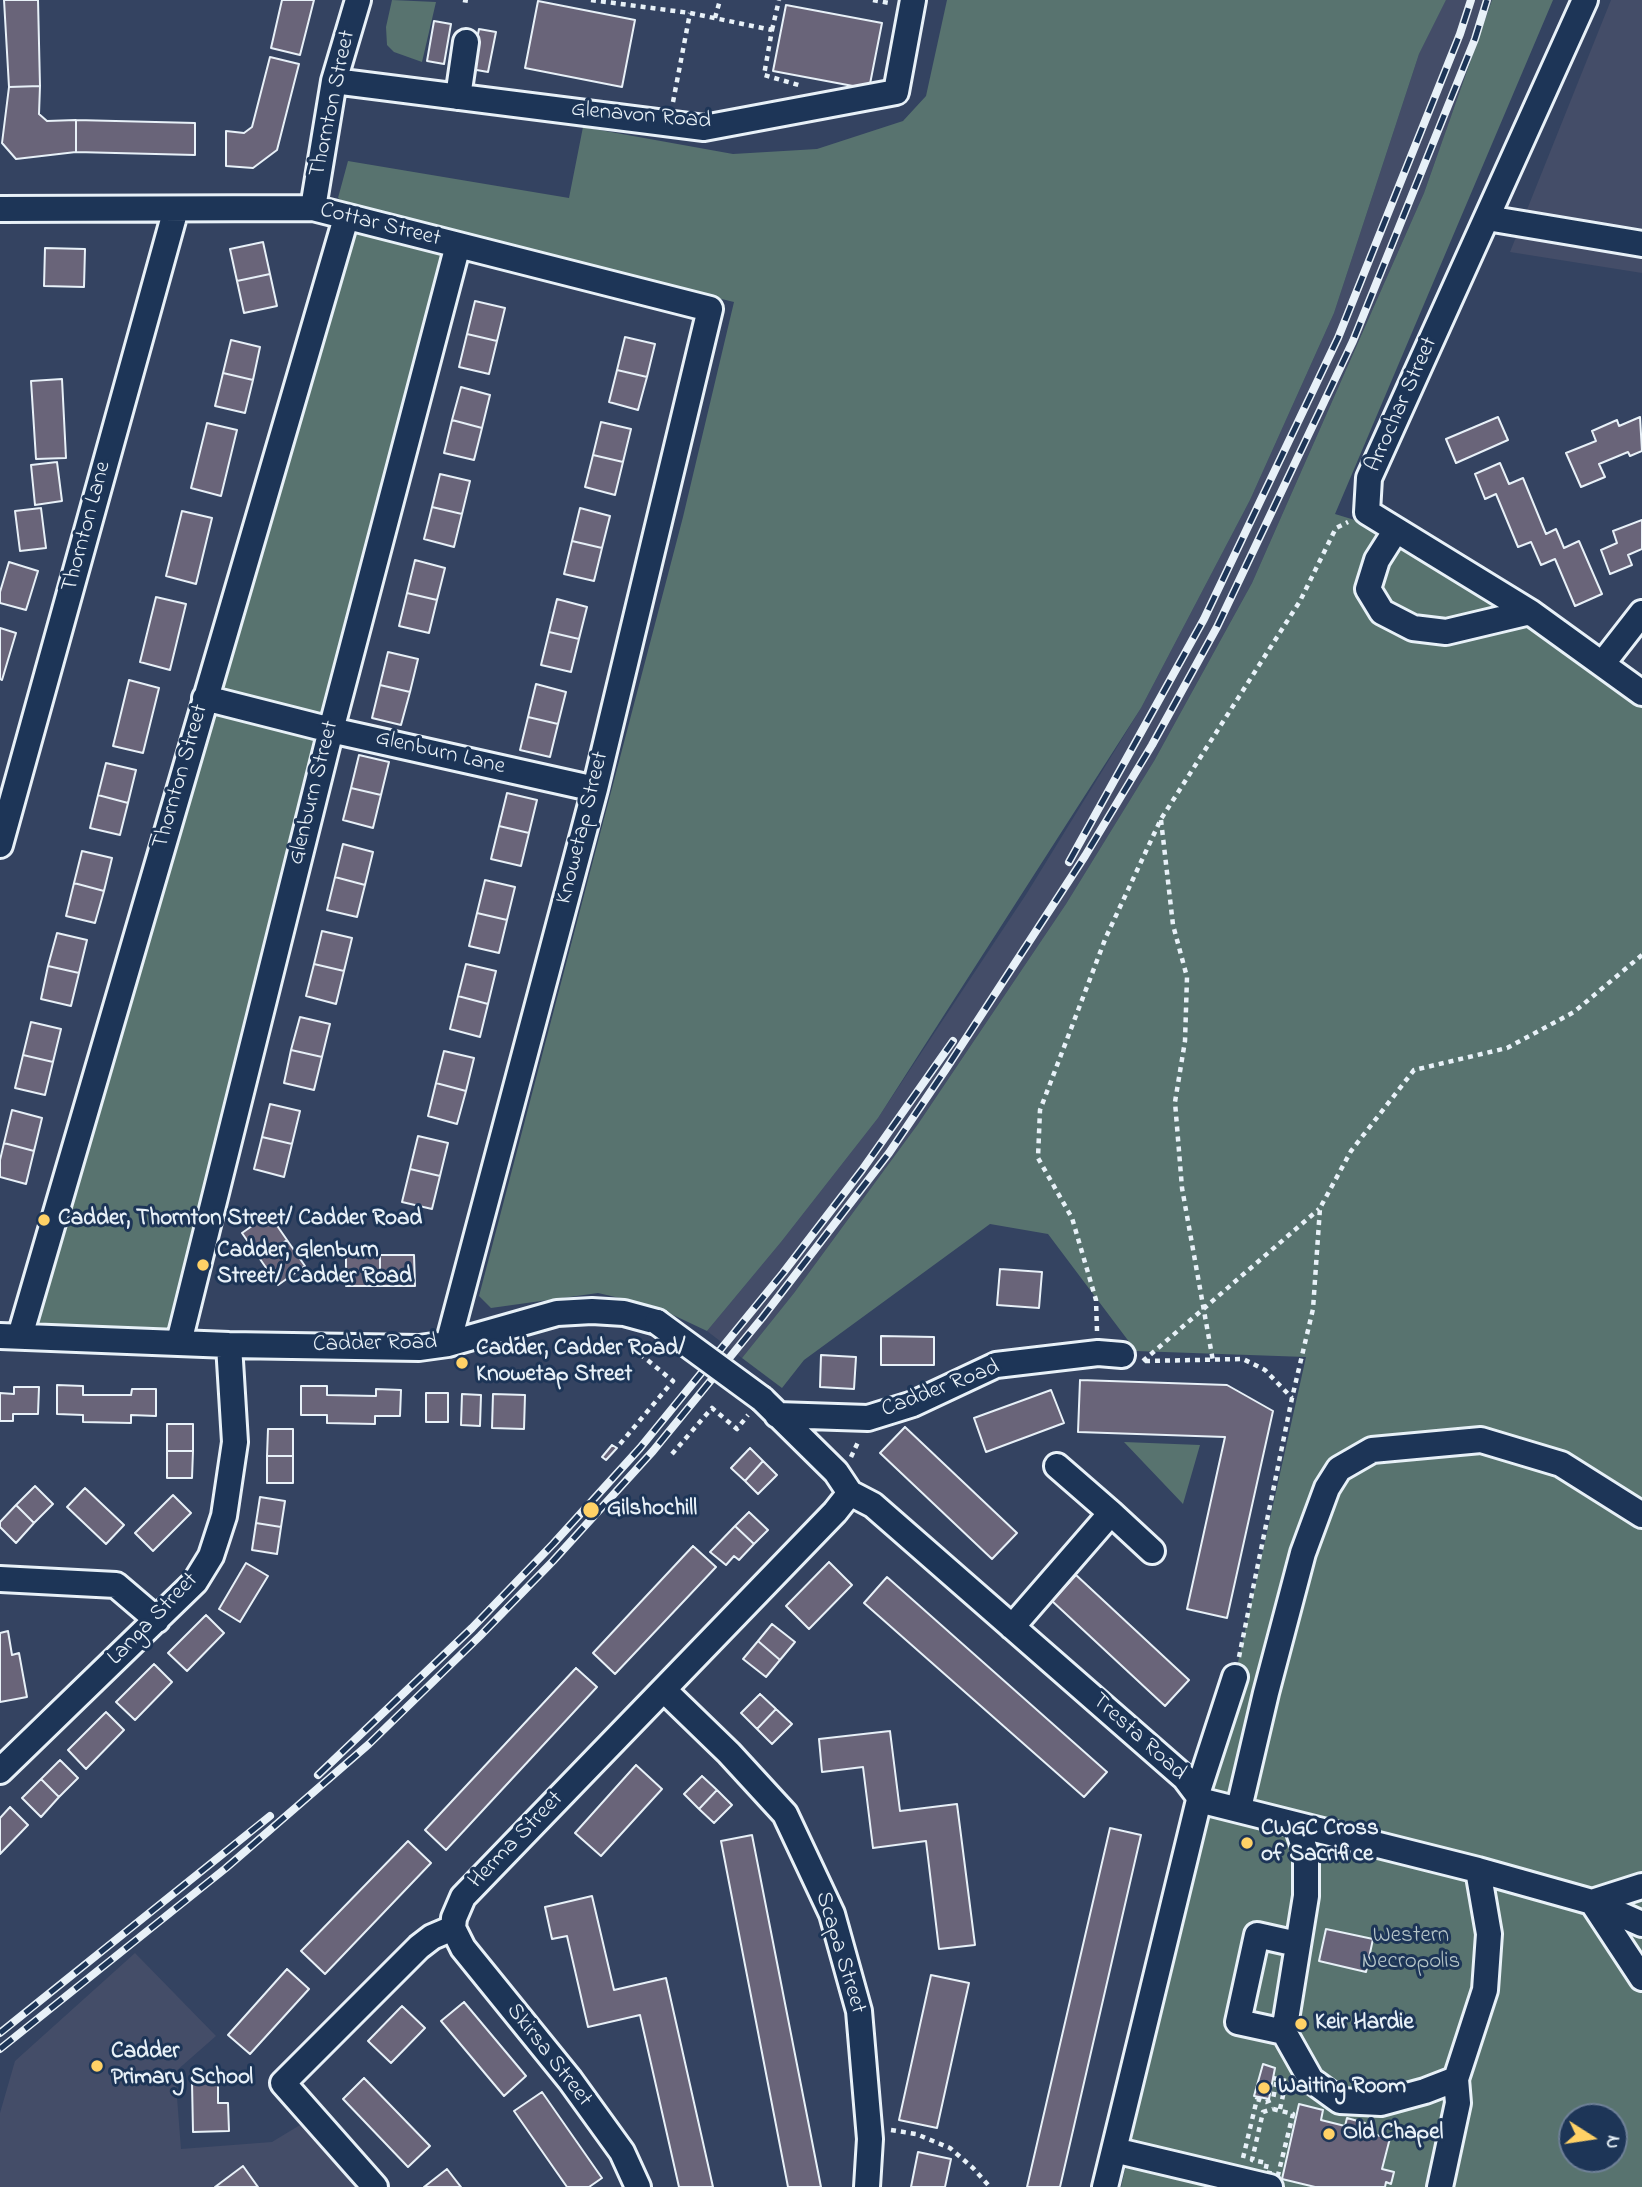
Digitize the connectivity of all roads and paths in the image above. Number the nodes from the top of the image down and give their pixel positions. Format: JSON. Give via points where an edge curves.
{"nodes":[{"id":1,"x":358,"y":0,"type":"edge"},
{"id":2,"x":463,"y":0,"type":"edge"},
{"id":3,"x":591,"y":0,"type":"edge"},
{"id":4,"x":720,"y":0,"type":"edge"},
{"id":5,"x":779,"y":0,"type":"edge"},
{"id":6,"x":913,"y":0,"type":"edge"},
{"id":7,"x":1585,"y":0,"type":"edge"},
{"id":8,"x":469,"y":1,"type":"edge"},
{"id":9,"x":690,"y":13,"type":"junction"},
{"id":10,"x":715,"y":18,"type":"junction"},
{"id":11,"x":772,"y":30,"type":"junction"},
{"id":12,"x":466,"y":42,"type":"dead end"},
{"id":13,"x":334,"y":81,"type":"junction"},
{"id":14,"x":814,"y":89,"type":"dead end"},
{"id":15,"x":458,"y":97,"type":"junction"},
{"id":16,"x":669,"y":124,"type":"junction"},
{"id":17,"x":313,"y":208,"type":"junction"},
{"id":18,"x":0,"y":209,"type":"edge"},
{"id":19,"x":176,"y":209,"type":"junction"},
{"id":20,"x":346,"y":218,"type":"junction"},
{"id":21,"x":1487,"y":218,"type":"junction"},
{"id":22,"x":1642,"y":244,"type":"edge"},
{"id":23,"x":458,"y":245,"type":"junction"},
{"id":24,"x":710,"y":309,"type":"joint"},
{"id":25,"x":1367,"y":513,"type":"junction"},
{"id":26,"x":1396,"y":530,"type":"junction"},
{"id":27,"x":1530,"y":612,"type":"junction"},
{"id":28,"x":1642,"y":613,"type":"edge"},
{"id":29,"x":1603,"y":663,"type":"junction"},
{"id":30,"x":1642,"y":693,"type":"edge"},
{"id":31,"x":205,"y":698,"type":"junction"},
{"id":32,"x":331,"y":730,"type":"junction"},
{"id":33,"x":595,"y":789,"type":"junction"},
{"id":34,"x":1161,"y":819,"type":"junction"},
{"id":35,"x":0,"y":845,"type":"edge"},
{"id":36,"x":1642,"y":955,"type":"edge"},
{"id":37,"x":1320,"y":1208,"type":"junction"},
{"id":38,"x":1202,"y":1308,"type":"junction"},
{"id":39,"x":10,"y":1336,"type":"edge"},
{"id":40,"x":179,"y":1342,"type":"junction"},
{"id":41,"x":448,"y":1344,"type":"junction"},
{"id":42,"x":229,"y":1345,"type":"junction"},
{"id":43,"x":635,"y":1350,"type":"dead end"},
{"id":44,"x":1121,"y":1356,"type":"junction"},
{"id":45,"x":1213,"y":1361,"type":"junction"},
{"id":46,"x":1292,"y":1398,"type":"junction"},
{"id":47,"x":770,"y":1407,"type":"junction"},
{"id":48,"x":868,"y":1418,"type":"junction"},
{"id":49,"x":737,"y":1429,"type":"dead end"},
{"id":50,"x":620,"y":1444,"type":"dead end"},
{"id":51,"x":672,"y":1454,"type":"dead end"},
{"id":52,"x":1058,"y":1466,"type":"dead end"},
{"id":53,"x":846,"y":1487,"type":"junction"},
{"id":54,"x":1111,"y":1513,"type":"junction"},
{"id":55,"x":1642,"y":1515,"type":"edge"},
{"id":56,"x":1152,"y":1551,"type":"dead end"},
{"id":57,"x":0,"y":1579,"type":"edge"},
{"id":58,"x":157,"y":1620,"type":"junction"},
{"id":59,"x":1012,"y":1627,"type":"junction"},
{"id":60,"x":1235,"y":1677,"type":"joint"},
{"id":61,"x":664,"y":1690,"type":"junction"},
{"id":62,"x":0,"y":1771,"type":"edge"},
{"id":63,"x":1198,"y":1797,"type":"junction"},
{"id":64,"x":1239,"y":1808,"type":"junction"},
{"id":65,"x":1297,"y":1826,"type":"junction"},
{"id":66,"x":1478,"y":1870,"type":"junction"},
{"id":67,"x":1642,"y":1886,"type":"edge"},
{"id":68,"x":1592,"y":1902,"type":"junction"},
{"id":69,"x":1642,"y":1924,"type":"edge"},
{"id":70,"x":453,"y":1928,"type":"junction"},
{"id":71,"x":1297,"y":1944,"type":"junction"},
{"id":72,"x":1642,"y":1978,"type":"edge"},
{"id":73,"x":1284,"y":2032,"type":"junction"},
{"id":74,"x":1277,"y":2079,"type":"dead end"},
{"id":75,"x":1456,"y":2079,"type":"junction"},
{"id":76,"x":1286,"y":2081,"type":"dead end"},
{"id":77,"x":1280,"y":2109,"type":"junction"},
{"id":78,"x":869,"y":2126,"type":"junction"},
{"id":79,"x":1248,"y":2134,"type":"junction"},
{"id":80,"x":1257,"y":2137,"type":"junction"},
{"id":81,"x":1114,"y":2150,"type":"junction"},
{"id":82,"x":1240,"y":2168,"type":"dead end"},
{"id":83,"x":1265,"y":2177,"type":"edge"},
{"id":84,"x":375,"y":2187,"type":"edge"},
{"id":85,"x":638,"y":2187,"type":"edge"},
{"id":86,"x":867,"y":2187,"type":"edge"},
{"id":87,"x":990,"y":2187,"type":"edge"},
{"id":88,"x":1105,"y":2187,"type":"edge"},
{"id":89,"x":1440,"y":2187,"type":"edge"}],
"edges":[{"from":1,"to":13,"type":"street","name":"Thornton Street"},
{"from":2,"to":8,"type":"path"},
{"from":3,"to":9,"type":"path"},
{"from":4,"to":10,"type":"path"},
{"from":5,"to":11,"type":"path"},
{"from":6,"to":16,"type":"street","name":"Glenavon Road","via":[[896,92],[704,128]]},
{"from":7,"to":21,"type":"street","name":"Arrochar Street"},
{"from":9,"to":10,"type":"path"},
{"from":9,"to":16,"type":"path"},
{"from":10,"to":11,"type":"path"},
{"from":11,"to":14,"type":"path","via":[[764,75]]},
{"from":12,"to":15,"type":"street"},
{"from":13,"to":15,"type":"street","name":"Glenavon Road"},
{"from":13,"to":17,"type":"street","name":"Thornton Street"},
{"from":15,"to":16,"type":"street","name":"Glenavon Road"},
{"from":17,"to":19,"type":"street","name":"Cottar Street"},
{"from":17,"to":20,"type":"street","name":"Cottar Street"},
{"from":18,"to":19,"type":"street","name":"Cottar Street"},
{"from":19,"to":35,"type":"street","name":"Thornton Lane"},
{"from":20,"to":23,"type":"street","name":"Cottar Street"},
{"from":20,"to":31,"type":"street","name":"Thornton Street"},
{"from":21,"to":22,"type":"street"},
{"from":21,"to":25,"type":"street","name":"Arrochar Street","via":[[1369,478]]},
{"from":23,"to":24,"type":"street","name":"Cottar Street"},
{"from":23,"to":32,"type":"street","name":"Glenburn Street"},
{"from":24,"to":33,"type":"street","name":"Knowetap Street"},
{"from":25,"to":26,"type":"street"},
{"from":25,"to":34,"type":"path","via":[[1336,528],[1300,601]]},
{"from":26,"to":27,"type":"street"},
{"from":26,"to":27,"type":"street","via":[[1377,560],[1368,589],[1382,612],[1413,628],[1446,632]]},
{"from":27,"to":29,"type":"street"},
{"from":28,"to":29,"type":"street"},
{"from":29,"to":30,"type":"street"},
{"from":31,"to":32,"type":"street","name":"Glenburn Lane"},
{"from":31,"to":39,"type":"street","name":"Thornton Street"},
{"from":32,"to":33,"type":"street","name":"Glenburn Lane"},
{"from":32,"to":40,"type":"street","name":"Glenburn Street"},
{"from":33,"to":41,"type":"street","name":"Knowetap Street"},
{"from":34,"to":38,"type":"path","via":[[1173,925],[1187,977],[1185,1041],[1175,1102],[1182,1188]]},
{"from":34,"to":44,"type":"path","via":[[1106,937],[1040,1110],[1038,1158],[1072,1218],[1096,1300]]},
{"from":36,"to":37,"type":"path","via":[[1574,1012],[1507,1048],[1414,1070],[1351,1151]]},
{"from":37,"to":38,"type":"path"},
{"from":37,"to":46,"type":"path","via":[[1313,1310]]},
{"from":38,"to":44,"type":"path"},
{"from":38,"to":45,"type":"path"},
{"from":39,"to":40,"type":"street","name":"Cadder Road"},
{"from":40,"to":42,"type":"street","name":"Cadder Road"},
{"from":41,"to":42,"type":"street","name":"Cadder Road","via":[[419,1348]]},
{"from":41,"to":47,"type":"street","name":"Cadder Road","bridge":true,"via":[[557,1313],[624,1313],[657,1322]]},
{"from":42,"to":58,"type":"street","name":"Langa Street","via":[[234,1442],[224,1516],[211,1556],[195,1582]]},
{"from":43,"to":50,"type":"path","via":[[673,1381]]},
{"from":44,"to":45,"type":"path"},
{"from":44,"to":48,"type":"street","name":"Cadder Road","via":[[996,1365],[913,1404]]},
{"from":45,"to":46,"type":"path","via":[[1243,1359],[1265,1370]]},
{"from":46,"to":60,"type":"path"},
{"from":47,"to":48,"type":"street","name":"Cadder Road"},
{"from":47,"to":53,"type":"street","name":"Tresta Road"},
{"from":48,"to":53,"type":"path"},
{"from":49,"to":51,"type":"path","via":[[712,1408]]},
{"from":52,"to":54,"type":"street"},
{"from":53,"to":59,"type":"street","name":"Tresta Road","via":[[873,1505]]},
{"from":53,"to":61,"type":"street","name":"Herma Street","via":[[835,1512]]},
{"from":54,"to":56,"type":"street"},
{"from":54,"to":59,"type":"street"},
{"from":55,"to":64,"type":"street","via":[[1561,1464],[1481,1440],[1372,1450],[1339,1469],[1326,1488],[1303,1553]]},
{"from":57,"to":58,"type":"street","via":[[116,1585]]},
{"from":58,"to":62,"type":"street","name":"Langa Street"},
{"from":59,"to":63,"type":"street","name":"Tresta Road","via":[[1185,1778]]},
{"from":60,"to":63,"type":"street"},
{"from":61,"to":70,"type":"street","name":"Herma Street","via":[[463,1897]]},
{"from":61,"to":78,"type":"street","name":"Scapa Street","via":[[785,1814],[832,1914],[859,2011]]},
{"from":63,"to":64,"type":"street"},
{"from":63,"to":81,"type":"street","name":"Tresta Road"},
{"from":64,"to":65,"type":"street"},
{"from":65,"to":66,"type":"street"},
{"from":65,"to":71,"type":"street","via":[[1306,1853],[1306,1896]]},
{"from":66,"to":68,"type":"street"},
{"from":66,"to":75,"type":"street","via":[[1489,1934],[1485,1990]]},
{"from":67,"to":68,"type":"street"},
{"from":68,"to":69,"type":"street"},
{"from":68,"to":72,"type":"street"},
{"from":70,"to":84,"type":"street","via":[[419,1947],[283,2083]]},
{"from":70,"to":85,"type":"street","name":"Skirsa Street","via":[[469,1957],[570,2080],[622,2152]]},
{"from":71,"to":73,"type":"street"},
{"from":71,"to":73,"type":"street","via":[[1257,1935],[1238,2022]]},
{"from":73,"to":75,"type":"street","via":[[1311,2080],[1339,2101],[1381,2103]]},
{"from":74,"to":79,"type":"path","via":[[1273,2099],[1257,2099]]},
{"from":75,"to":89,"type":"street","via":[[1458,2103]]},
{"from":76,"to":77,"type":"path"},
{"from":77,"to":80,"type":"path","via":[[1263,2112]]},
{"from":77,"to":83,"type":"path","via":[[1293,2114],[1283,2164],[1278,2175]]},
{"from":78,"to":86,"type":"street","name":"Scapa Street"},
{"from":78,"to":87,"type":"path","via":[[916,2134],[950,2148]]},
{"from":79,"to":80,"type":"path"},
{"from":79,"to":82,"type":"path"},
{"from":80,"to":83,"type":"path","via":[[1252,2160],[1267,2163]]},
{"from":81,"to":83,"type":"street"},
{"from":81,"to":88,"type":"street","name":"Tresta Road"}]}
